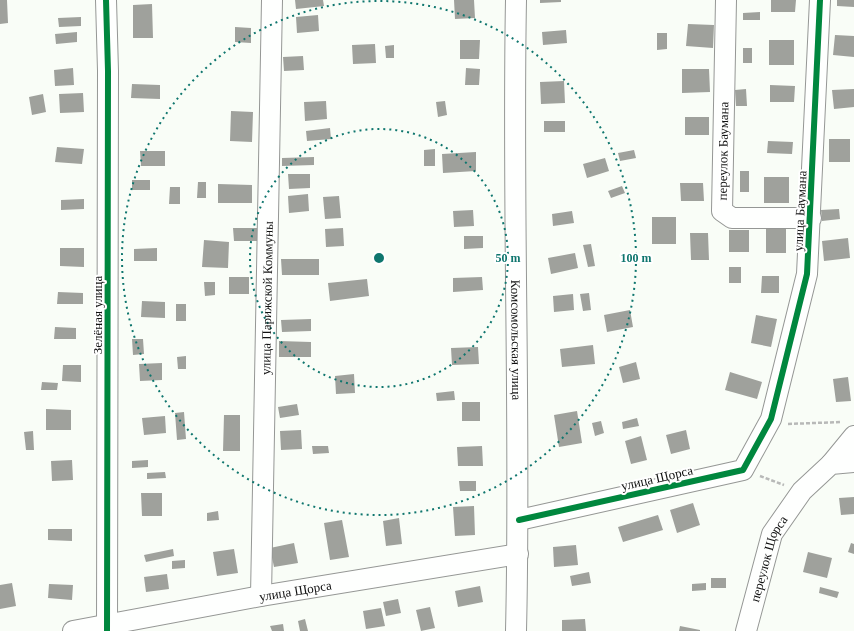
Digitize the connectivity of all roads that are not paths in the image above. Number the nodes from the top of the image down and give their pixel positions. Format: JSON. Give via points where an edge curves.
{"nodes":[{"id":1,"x":106,"y":0,"type":"edge"},
{"id":2,"x":272,"y":0,"type":"edge"},
{"id":3,"x":516,"y":0,"type":"edge"},
{"id":4,"x":726,"y":0,"type":"edge"},
{"id":5,"x":820,"y":0,"type":"edge"},
{"id":6,"x":811,"y":218,"type":"junction"},
{"id":7,"x":851,"y":429,"type":"edge"},
{"id":8,"x":854,"y":462,"type":"edge"},
{"id":9,"x":831,"y":464,"type":"junction"},
{"id":10,"x":743,"y":470,"type":"joint"},
{"id":11,"x":519,"y":520,"type":"junction"},
{"id":12,"x":518,"y":554,"type":"junction"},
{"id":13,"x":261,"y":596,"type":"junction"},
{"id":14,"x":107,"y":628,"type":"edge"},
{"id":15,"x":74,"y":631,"type":"edge"},
{"id":16,"x":516,"y":631,"type":"edge"},
{"id":17,"x":746,"y":631,"type":"edge"}],
"edges":[{"from":1,"to":14,"type":"street","name":"Зелёная улица"},
{"from":2,"to":13,"type":"street","name":"улица Парижской Коммуны"},
{"from":3,"to":11,"type":"street","name":"Комсомольская улица","via":[[514,123]]},
{"from":4,"to":6,"type":"street","name":"переулок Баумана","via":[[722,211],[732,218]]},
{"from":5,"to":6,"type":"street","name":"улица Баумана"},
{"from":6,"to":10,"type":"street","name":"улица Баумана","via":[[807,274],[771,419]]},
{"from":7,"to":9,"type":"street"},
{"from":8,"to":9,"type":"street"},
{"from":9,"to":17,"type":"street","name":"переулок Щорса","via":[[802,491],[772,534]]},
{"from":10,"to":11,"type":"street","name":"улица Щорса"},
{"from":11,"to":12,"type":"street","name":"Комсомольская улица"},
{"from":12,"to":13,"type":"street","name":"улица Щорса"},
{"from":12,"to":16,"type":"street","name":"Комсомольская улица"},
{"from":13,"to":14,"type":"street","name":"улица Щорса"},
{"from":14,"to":15,"type":"street","name":"улица Щорса"}]}
